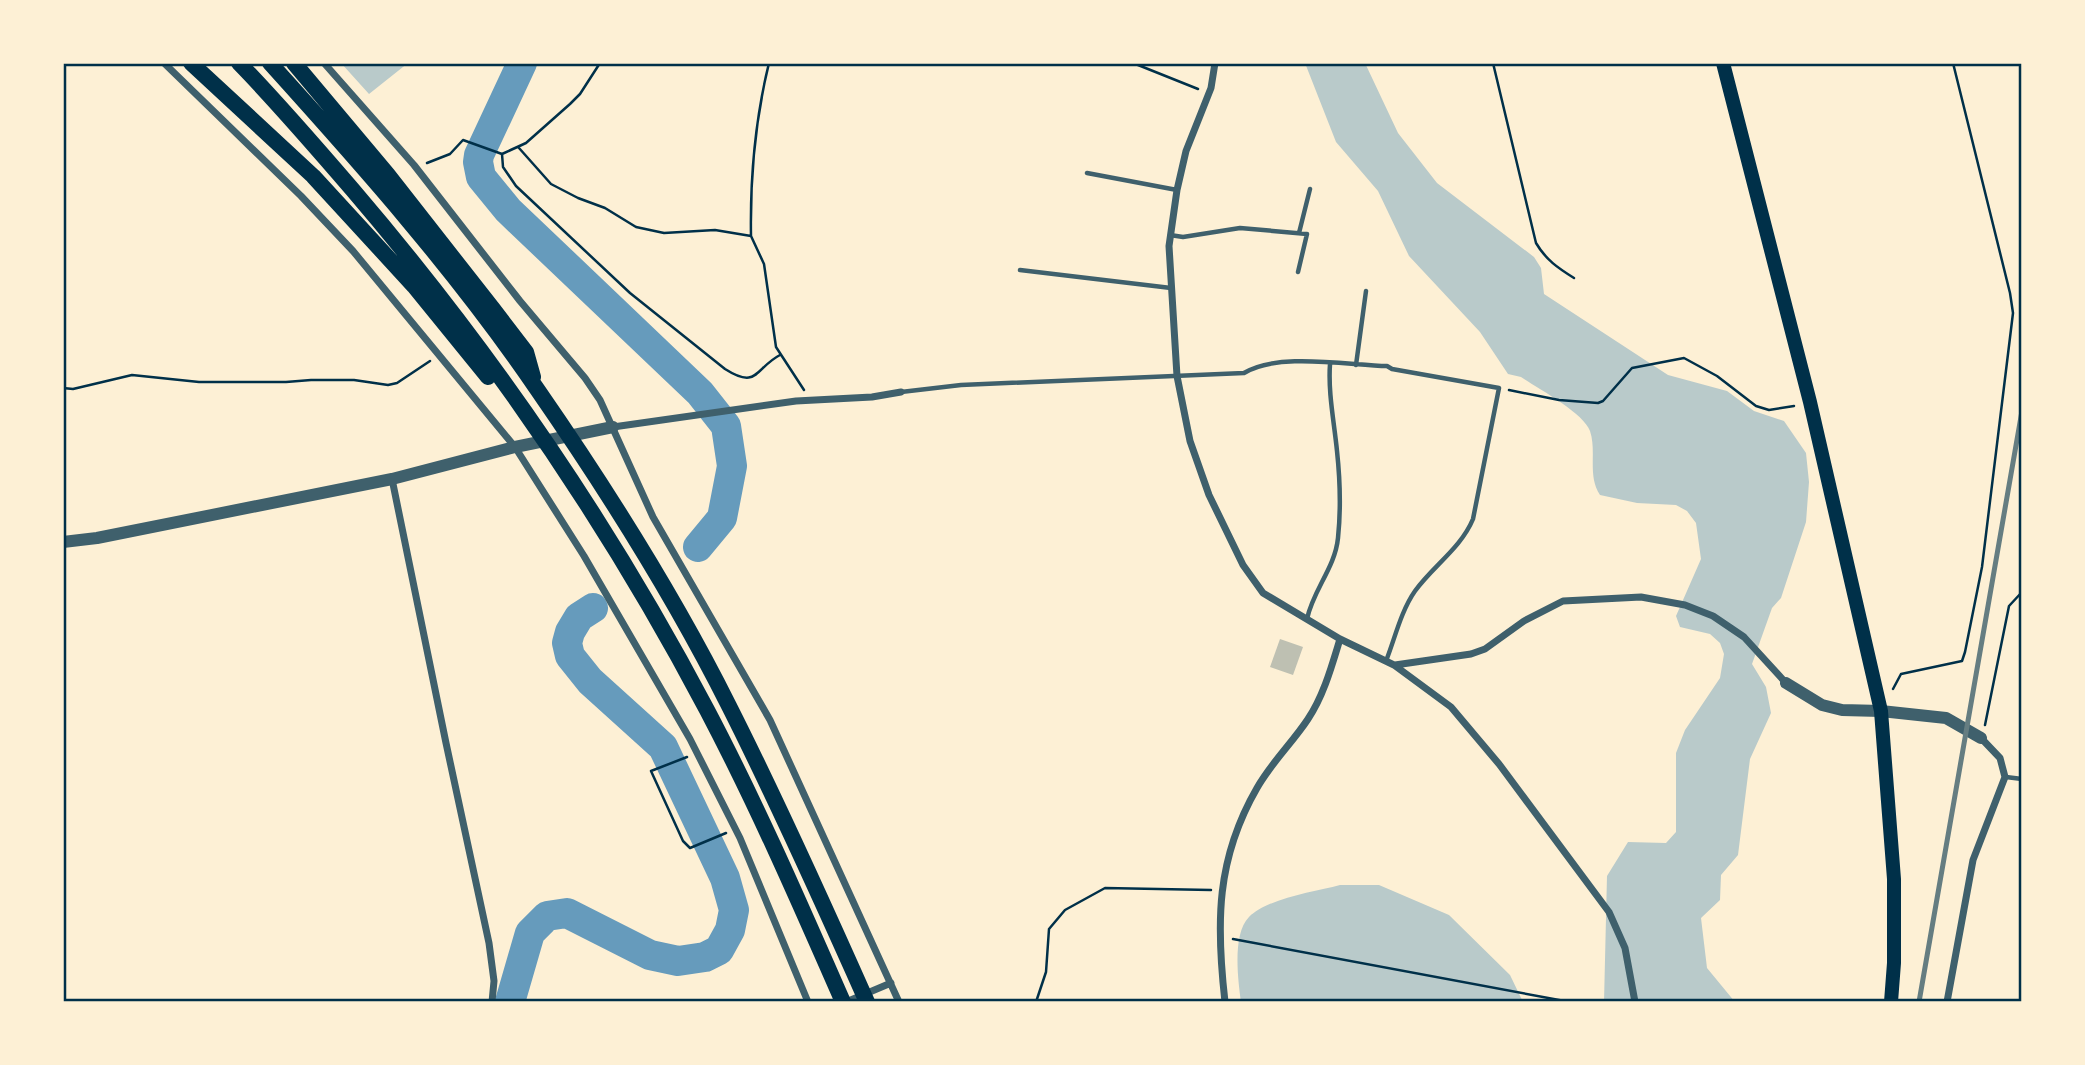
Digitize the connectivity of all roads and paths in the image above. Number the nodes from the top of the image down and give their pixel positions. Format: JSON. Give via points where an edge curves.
{"nodes":[{"id":1,"x":164,"y":63,"type":"edge"},
{"id":2,"x":191,"y":63,"type":"edge"},
{"id":3,"x":239,"y":63,"type":"edge"},
{"id":4,"x":270,"y":63,"type":"edge"},
{"id":5,"x":294,"y":63,"type":"edge"},
{"id":6,"x":324,"y":63,"type":"edge"},
{"id":7,"x":600,"y":63,"type":"edge"},
{"id":8,"x":769,"y":63,"type":"edge"},
{"id":9,"x":1133,"y":63,"type":"edge"},
{"id":10,"x":1215,"y":63,"type":"edge"},
{"id":11,"x":1493,"y":63,"type":"edge"},
{"id":12,"x":1723,"y":63,"type":"edge"},
{"id":13,"x":1953,"y":63,"type":"edge"},
{"id":14,"x":1208,"y":93,"type":"junction"},
{"id":15,"x":468,"y":142,"type":"junction"},
{"id":16,"x":519,"y":148,"type":"junction"},
{"id":17,"x":491,"y":152,"type":"dead end"},
{"id":18,"x":500,"y":154,"type":"junction"},
{"id":19,"x":414,"y":166,"type":"junction"},
{"id":20,"x":1087,"y":173,"type":"dead end"},
{"id":21,"x":1310,"y":189,"type":"dead end"},
{"id":22,"x":1177,"y":190,"type":"junction"},
{"id":23,"x":1299,"y":233,"type":"junction"},
{"id":24,"x":1170,"y":235,"type":"junction"},
{"id":25,"x":751,"y":236,"type":"junction"},
{"id":26,"x":1020,"y":270,"type":"dead end"},
{"id":27,"x":1298,"y":272,"type":"dead end"},
{"id":28,"x":1574,"y":278,"type":"dead end"},
{"id":29,"x":1171,"y":288,"type":"junction"},
{"id":30,"x":1366,"y":291,"type":"dead end"},
{"id":31,"x":439,"y":355,"type":"junction"},
{"id":32,"x":780,"y":355,"type":"junction"},
{"id":33,"x":1330,"y":364,"type":"junction"},
{"id":34,"x":1356,"y":365,"type":"junction"},
{"id":35,"x":1177,"y":376,"type":"junction"},
{"id":36,"x":536,"y":387,"type":"junction"},
{"id":37,"x":63,"y":388,"type":"edge"},
{"id":38,"x":1499,"y":388,"type":"junction"},
{"id":39,"x":901,"y":392,"type":"joint"},
{"id":40,"x":514,"y":397,"type":"junction"},
{"id":41,"x":810,"y":400,"type":"junction"},
{"id":42,"x":1811,"y":402,"type":"junction"},
{"id":43,"x":613,"y":426,"type":"junction"},
{"id":44,"x":519,"y":446,"type":"junction"},
{"id":45,"x":392,"y":480,"type":"junction"},
{"id":46,"x":63,"y":542,"type":"edge"},
{"id":47,"x":2022,"y":592,"type":"edge"},
{"id":48,"x":1307,"y":620,"type":"junction"},
{"id":49,"x":1340,"y":639,"type":"junction"},
{"id":50,"x":1390,"y":663,"type":"junction"},
{"id":51,"x":1786,"y":683,"type":"joint"},
{"id":52,"x":1881,"y":711,"type":"junction"},
{"id":53,"x":1981,"y":738,"type":"junction"},
{"id":54,"x":651,"y":772,"type":"dead end"},
{"id":55,"x":2005,"y":777,"type":"junction"},
{"id":56,"x":2022,"y":779,"type":"edge"},
{"id":57,"x":724,"y":834,"type":"dead end"},
{"id":58,"x":1221,"y":885,"type":"junction"},
{"id":59,"x":1219,"y":937,"type":"junction"},
{"id":60,"x":891,"y":983,"type":"junction"},
{"id":61,"x":492,"y":1002,"type":"edge"},
{"id":62,"x":808,"y":1002,"type":"edge"},
{"id":63,"x":845,"y":1002,"type":"edge"},
{"id":64,"x":867,"y":1002,"type":"edge"},
{"id":65,"x":899,"y":1002,"type":"edge"},
{"id":66,"x":1036,"y":1002,"type":"edge"},
{"id":67,"x":1225,"y":1002,"type":"edge"},
{"id":68,"x":1570,"y":1002,"type":"edge"},
{"id":69,"x":1635,"y":1002,"type":"edge"},
{"id":70,"x":1891,"y":1002,"type":"edge"},
{"id":71,"x":1947,"y":1002,"type":"edge"}],
"edges":[{"from":1,"to":31,"type":"street","via":[[353,251]]},
{"from":2,"to":40,"type":"highway","via":[[313,176],[414,286],[498,389]]},
{"from":3,"to":40,"type":"highway","via":[[438,293]]},
{"from":4,"to":36,"type":"highway","via":[[407,219]]},
{"from":5,"to":36,"type":"highway","via":[[526,352]]},
{"from":6,"to":19,"type":"street"},
{"from":7,"to":16,"type":"path","via":[[580,94]]},
{"from":8,"to":25,"type":"path","via":[[755,138]]},
{"from":9,"to":14,"type":"path"},
{"from":10,"to":14,"type":"street"},
{"from":11,"to":28,"type":"path","via":[[1536,243],[1553,265]]},
{"from":12,"to":42,"type":"main road"},
{"from":13,"to":52,"type":"path","via":[[2013,313],[1982,567],[1965,652],[1962,661],[1901,674]]},
{"from":14,"to":22,"type":"street"},
{"from":15,"to":17,"type":"path"},
{"from":15,"to":18,"type":"path"},
{"from":15,"to":19,"type":"path","via":[[463,140],[436,161]]},
{"from":16,"to":18,"type":"path"},
{"from":16,"to":25,"type":"path","via":[[551,184],[636,226],[664,233],[715,230]]},
{"from":18,"to":32,"type":"path","via":[[516,186],[629,293],[726,369],[748,379]]},
{"from":19,"to":43,"type":"street","via":[[585,378]]},
{"from":20,"to":22,"type":"lane"},
{"from":21,"to":23,"type":"lane"},
{"from":22,"to":24,"type":"street"},
{"from":23,"to":24,"type":"lane","via":[[1240,228]]},
{"from":23,"to":27,"type":"lane","via":[[1307,234]]},
{"from":24,"to":29,"type":"street"},
{"from":25,"to":32,"type":"path","via":[[764,264]]},
{"from":26,"to":29,"type":"lane"},
{"from":29,"to":35,"type":"street"},
{"from":30,"to":34,"type":"lane"},
{"from":31,"to":37,"type":"path","via":[[388,385],[354,380],[199,382],[132,375]]},
{"from":31,"to":44,"type":"street"},
{"from":32,"to":41,"type":"path"},
{"from":33,"to":34,"type":"lane"},
{"from":33,"to":35,"type":"lane","via":[[1297,360],[1257,365],[1244,373]]},
{"from":33,"to":48,"type":"lane","via":[[1338,537],[1335,556],[1310,603]]},
{"from":34,"to":38,"type":"lane","via":[[1387,366]]},
{"from":35,"to":39,"type":"lane","via":[[961,385]]},
{"from":35,"to":48,"type":"street","via":[[1190,441],[1209,495],[1243,565],[1263,593]]},
{"from":36,"to":64,"type":"highway","via":[[627,527],[728,703]]},
{"from":38,"to":42,"type":"path","via":[[1598,403],[1632,368],[1684,358],[1769,411]]},
{"from":38,"to":50,"type":"lane","via":[[1473,519],[1414,592]]},
{"from":39,"to":41,"type":"street"},
{"from":40,"to":63,"type":"highway","via":[[602,527],[691,680]]},
{"from":41,"to":43,"type":"street"},
{"from":42,"to":52,"type":"main road"},
{"from":43,"to":44,"type":"street"},
{"from":43,"to":60,"type":"street","via":[[653,517],[770,720]]},
{"from":44,"to":45,"type":"street"},
{"from":44,"to":62,"type":"street","via":[[690,739],[740,838]]},
{"from":45,"to":46,"type":"street"},
{"from":45,"to":61,"type":"street","via":[[489,943]]},
{"from":47,"to":53,"type":"path","via":[[2009,606]]},
{"from":48,"to":49,"type":"street"},
{"from":49,"to":50,"type":"street"},
{"from":49,"to":58,"type":"street","via":[[1310,717],[1258,787],[1239,824]]},
{"from":50,"to":51,"type":"street","via":[[1485,649],[1563,601],[1641,597],[1679,603],[1713,617],[1744,637]]},
{"from":50,"to":69,"type":"street","via":[[1451,707],[1609,912],[1625,948]]},
{"from":51,"to":52,"type":"street","via":[[1822,705]]},
{"from":52,"to":53,"type":"street","via":[[1946,718]]},
{"from":52,"to":70,"type":"main road","via":[[1894,879]]},
{"from":53,"to":55,"type":"street","via":[[2000,758]]},
{"from":54,"to":57,"type":"path","via":[[690,848]]},
{"from":55,"to":56,"type":"lane"},
{"from":55,"to":71,"type":"street","via":[[1973,860]]},
{"from":58,"to":59,"type":"street"},
{"from":58,"to":66,"type":"path","via":[[1213,890],[1105,888],[1065,910],[1049,929],[1046,972]]},
{"from":59,"to":67,"type":"street"},
{"from":59,"to":68,"type":"path"},
{"from":60,"to":63,"type":"street"},
{"from":60,"to":65,"type":"street"}]}
